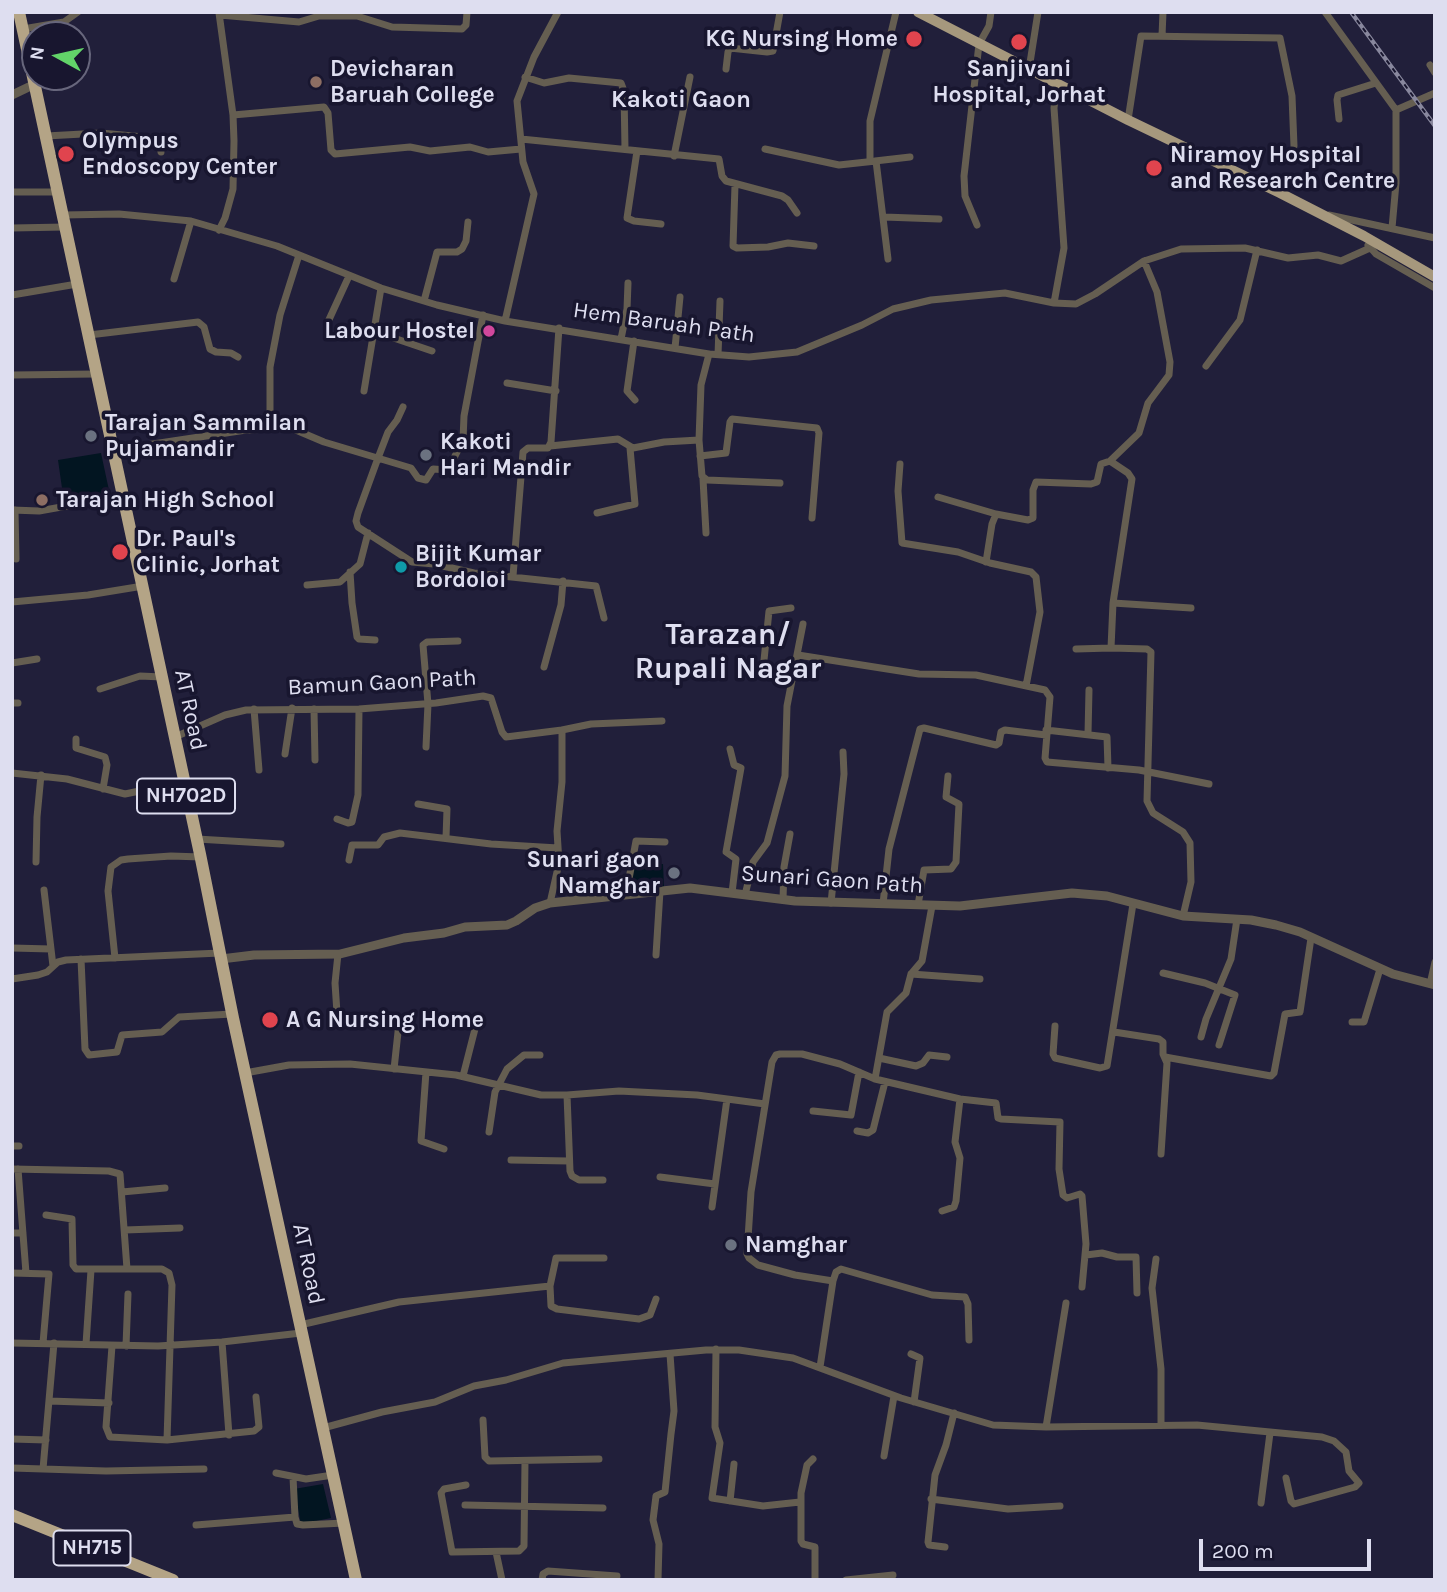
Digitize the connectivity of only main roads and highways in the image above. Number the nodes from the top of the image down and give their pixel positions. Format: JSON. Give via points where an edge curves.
{"nodes":[{"id":1,"x":19,"y":12,"type":"edge"},
{"id":2,"x":918,"y":12,"type":"edge"},
{"id":3,"x":1435,"y":277,"type":"edge"},
{"id":4,"x":12,"y":1515,"type":"edge"},
{"id":5,"x":173,"y":1580,"type":"edge"},
{"id":6,"x":356,"y":1580,"type":"edge"}],
"edges":[{"from":1,"to":6,"type":"highway","name":"AT Road","number":"NH702D"},
{"from":2,"to":3,"type":"main road","via":[[1318,212]]},
{"from":4,"to":5,"type":"highway","number":"NH715"}]}
